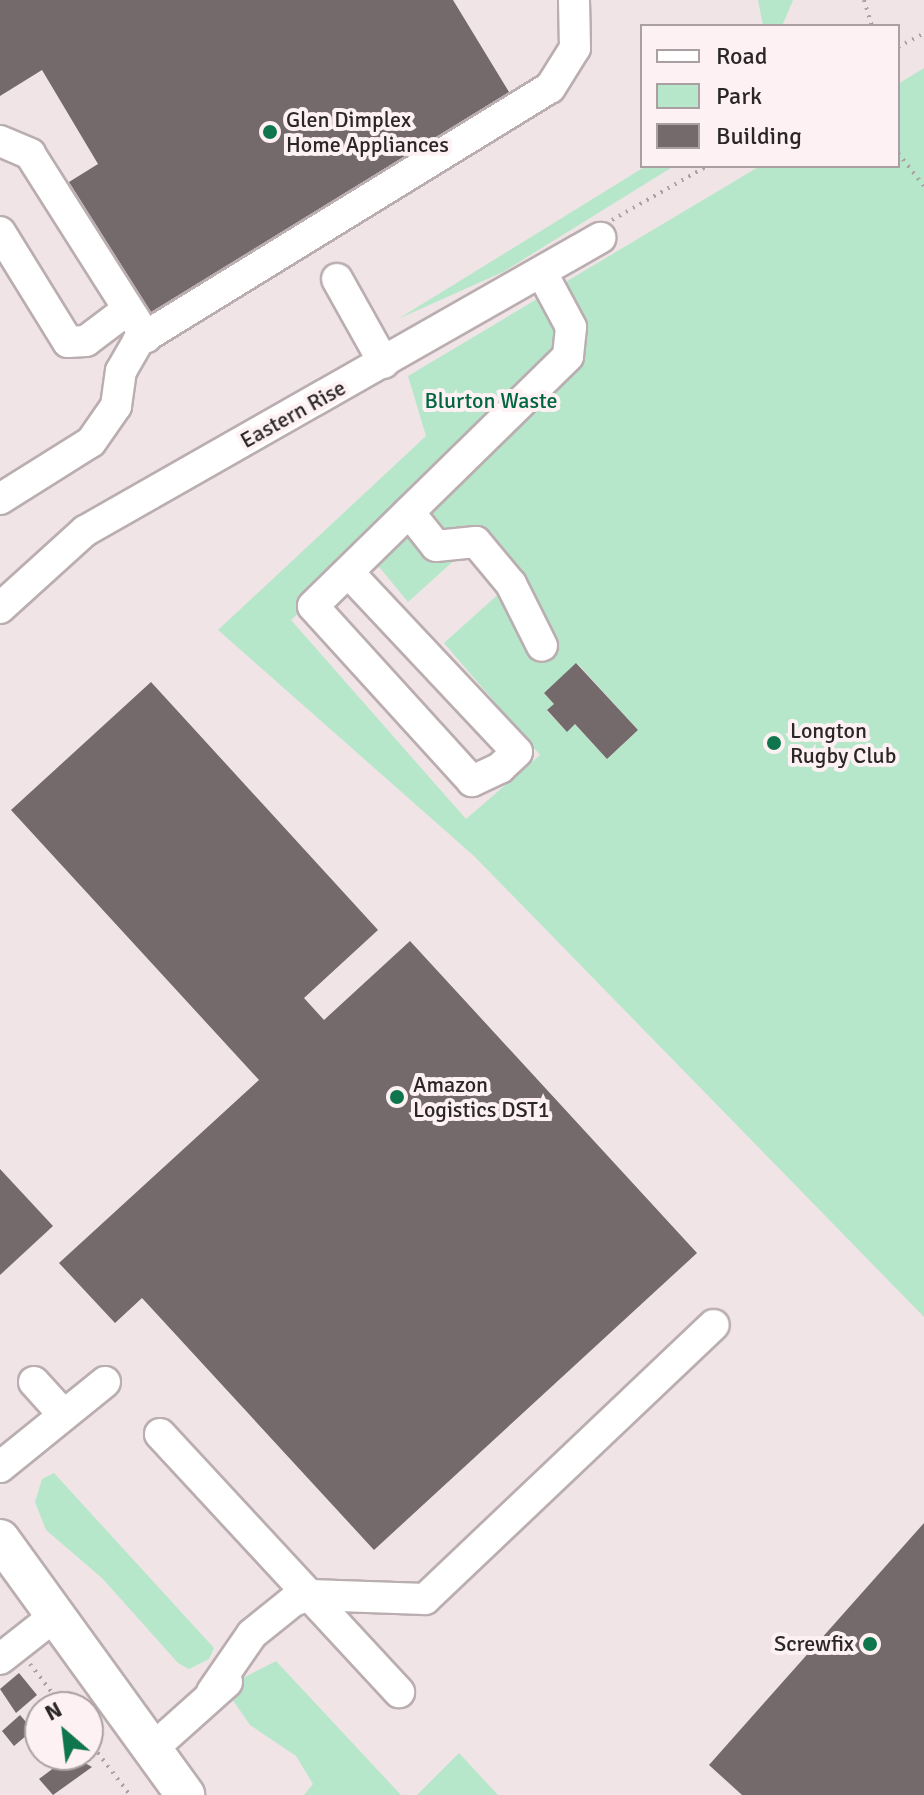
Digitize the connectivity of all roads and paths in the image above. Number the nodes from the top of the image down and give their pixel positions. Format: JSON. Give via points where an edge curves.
{"nodes":[{"id":1,"x":574,"y":0,"type":"edge"},
{"id":2,"x":864,"y":0,"type":"edge"},
{"id":3,"x":871,"y":24,"type":"edge"},
{"id":4,"x":924,"y":33,"type":"edge"},
{"id":5,"x":900,"y":46,"type":"edge"},
{"id":6,"x":0,"y":141,"type":"edge"},
{"id":7,"x":900,"y":156,"type":"edge"},
{"id":8,"x":703,"y":168,"type":"edge"},
{"id":9,"x":924,"y":186,"type":"edge"},
{"id":10,"x":0,"y":232,"type":"edge"},
{"id":11,"x":600,"y":238,"type":"joint"},
{"id":12,"x":542,"y":273,"type":"junction"},
{"id":13,"x":337,"y":279,"type":"dead end"},
{"id":14,"x":127,"y":310,"type":"junction"},
{"id":15,"x":146,"y":337,"type":"junction"},
{"id":16,"x":384,"y":363,"type":"junction"},
{"id":17,"x":0,"y":499,"type":"edge"},
{"id":18,"x":409,"y":512,"type":"junction"},
{"id":19,"x":349,"y":573,"type":"junction"},
{"id":20,"x":0,"y":608,"type":"edge"},
{"id":21,"x":542,"y":646,"type":"dead end"},
{"id":22,"x":714,"y":1325,"type":"dead end"},
{"id":23,"x":34,"y":1382,"type":"dead end"},
{"id":24,"x":105,"y":1382,"type":"dead end"},
{"id":25,"x":62,"y":1413,"type":"junction"},
{"id":26,"x":160,"y":1434,"type":"dead end"},
{"id":27,"x":0,"y":1467,"type":"edge"},
{"id":28,"x":0,"y":1539,"type":"edge"},
{"id":29,"x":310,"y":1595,"type":"junction"},
{"id":30,"x":56,"y":1615,"type":"junction"},
{"id":31,"x":8,"y":1653,"type":"edge"},
{"id":32,"x":47,"y":1691,"type":"edge"},
{"id":33,"x":399,"y":1692,"type":"dead end"},
{"id":34,"x":151,"y":1750,"type":"junction"},
{"id":35,"x":104,"y":1761,"type":"edge"},
{"id":36,"x":130,"y":1795,"type":"edge"},
{"id":37,"x":185,"y":1795,"type":"edge"}],
"edges":[{"from":1,"to":15,"type":"street","via":[[575,48],[550,88]]},
{"from":2,"to":3,"type":"path"},
{"from":4,"to":5,"type":"path"},
{"from":6,"to":14,"type":"street","via":[[30,154]]},
{"from":7,"to":9,"type":"path"},
{"from":8,"to":11,"type":"path","via":[[598,228]]},
{"from":10,"to":14,"type":"street","via":[[68,342],[86,341]]},
{"from":11,"to":12,"type":"street","name":"Eastern Rise"},
{"from":12,"to":16,"type":"street","name":"Eastern Rise"},
{"from":12,"to":18,"type":"street","via":[[571,327],[568,356]]},
{"from":13,"to":16,"type":"street"},
{"from":14,"to":15,"type":"street"},
{"from":15,"to":17,"type":"street","via":[[127,356],[116,406],[91,442]]},
{"from":16,"to":20,"type":"street","name":"Eastern Rise","via":[[85,531]]},
{"from":18,"to":19,"type":"street"},
{"from":18,"to":21,"type":"street","via":[[436,546],[476,542],[511,584]]},
{"from":19,"to":19,"type":"street","via":[[517,752],[500,768],[472,781],[313,606]]},
{"from":22,"to":29,"type":"street","via":[[425,1599]]},
{"from":23,"to":25,"type":"street"},
{"from":24,"to":25,"type":"street"},
{"from":25,"to":27,"type":"street"},
{"from":26,"to":29,"type":"street"},
{"from":28,"to":30,"type":"main road"},
{"from":29,"to":33,"type":"street"},
{"from":29,"to":34,"type":"street","via":[[252,1634],[212,1692]]},
{"from":30,"to":31,"type":"street"},
{"from":30,"to":34,"type":"main road"},
{"from":31,"to":32,"type":"path"},
{"from":34,"to":37,"type":"main road"},
{"from":35,"to":36,"type":"path"}]}
